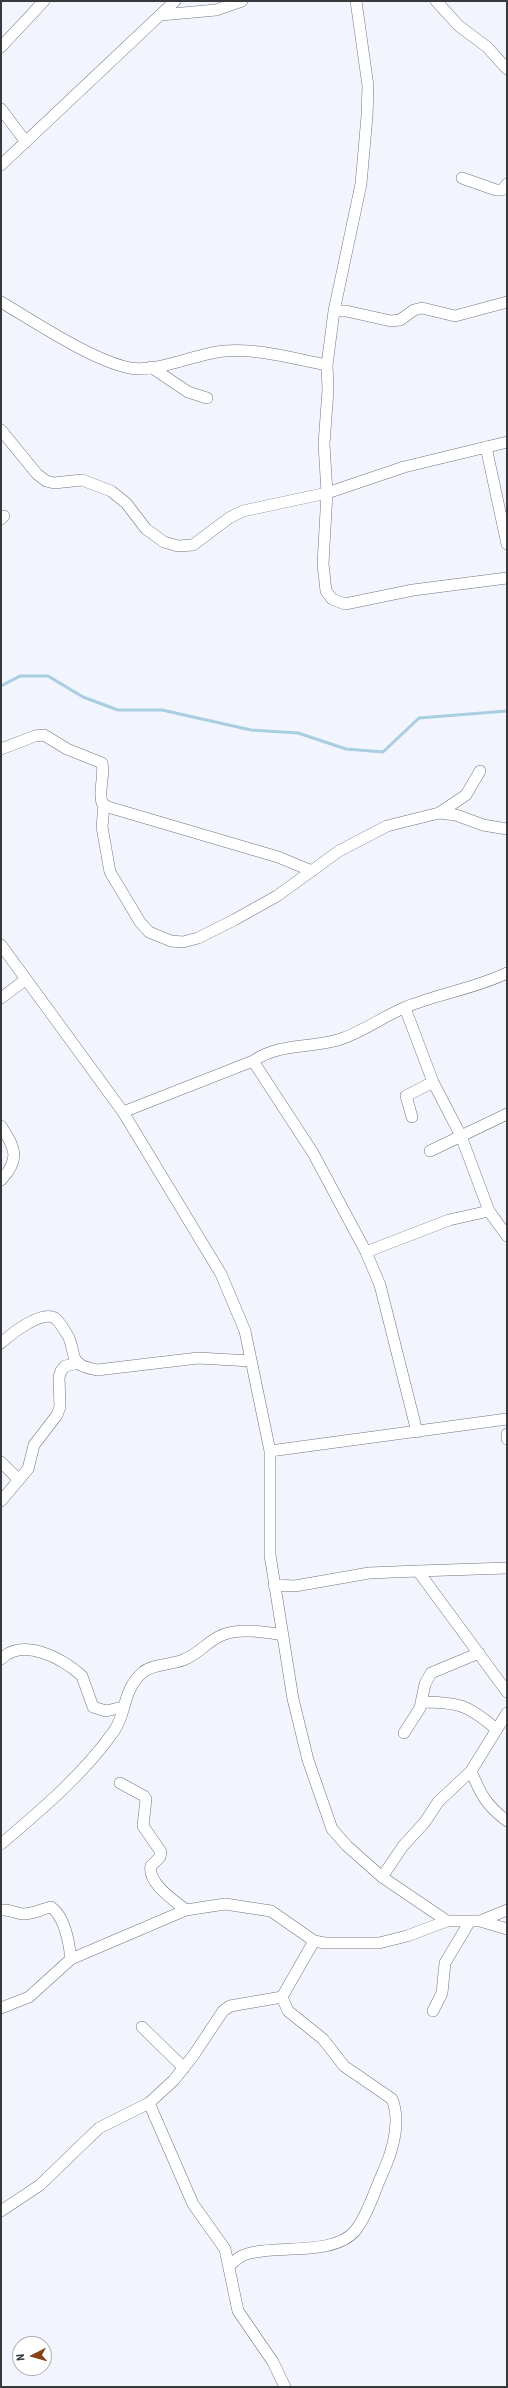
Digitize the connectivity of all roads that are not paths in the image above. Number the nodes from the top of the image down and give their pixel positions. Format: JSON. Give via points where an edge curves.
{"nodes":[{"id":1,"x":175,"y":1,"type":"edge"},
{"id":2,"x":242,"y":1,"type":"edge"},
{"id":3,"x":356,"y":1,"type":"edge"},
{"id":4,"x":436,"y":1,"type":"edge"},
{"id":5,"x":37,"y":3,"type":"edge"},
{"id":6,"x":161,"y":15,"type":"junction"},
{"id":7,"x":1,"y":48,"type":"edge"},
{"id":8,"x":507,"y":69,"type":"edge"},
{"id":9,"x":1,"y":109,"type":"edge"},
{"id":10,"x":26,"y":142,"type":"junction"},
{"id":11,"x":1,"y":165,"type":"edge"},
{"id":12,"x":462,"y":178,"type":"dead end"},
{"id":13,"x":507,"y":184,"type":"edge"},
{"id":14,"x":1,"y":302,"type":"edge"},
{"id":15,"x":507,"y":302,"type":"edge"},
{"id":16,"x":334,"y":311,"type":"junction"},
{"id":17,"x":327,"y":365,"type":"junction"},
{"id":18,"x":151,"y":367,"type":"junction"},
{"id":19,"x":207,"y":398,"type":"dead end"},
{"id":20,"x":1,"y":430,"type":"edge"},
{"id":21,"x":507,"y":442,"type":"edge"},
{"id":22,"x":486,"y":447,"type":"junction"},
{"id":23,"x":327,"y":493,"type":"junction"},
{"id":24,"x":507,"y":544,"type":"edge"},
{"id":25,"x":507,"y":578,"type":"edge"},
{"id":26,"x":1,"y":749,"type":"edge"},
{"id":27,"x":480,"y":771,"type":"dead end"},
{"id":28,"x":104,"y":805,"type":"junction"},
{"id":29,"x":440,"y":813,"type":"junction"},
{"id":30,"x":507,"y":822,"type":"edge"},
{"id":31,"x":483,"y":826,"type":"junction"},
{"id":32,"x":507,"y":829,"type":"edge"},
{"id":33,"x":312,"y":871,"type":"junction"},
{"id":34,"x":1,"y":945,"type":"edge"},
{"id":35,"x":507,"y":973,"type":"edge"},
{"id":36,"x":25,"y":980,"type":"junction"},
{"id":37,"x":1,"y":998,"type":"edge"},
{"id":38,"x":405,"y":1008,"type":"junction"},
{"id":39,"x":253,"y":1061,"type":"junction"},
{"id":40,"x":433,"y":1082,"type":"junction"},
{"id":41,"x":123,"y":1112,"type":"junction"},
{"id":42,"x":507,"y":1114,"type":"edge"},
{"id":43,"x":412,"y":1117,"type":"dead end"},
{"id":44,"x":1,"y":1126,"type":"edge"},
{"id":45,"x":461,"y":1136,"type":"junction"},
{"id":46,"x":430,"y":1151,"type":"dead end"},
{"id":47,"x":1,"y":1180,"type":"edge"},
{"id":48,"x":489,"y":1211,"type":"junction"},
{"id":49,"x":507,"y":1236,"type":"edge"},
{"id":50,"x":366,"y":1252,"type":"junction"},
{"id":51,"x":1,"y":1343,"type":"edge"},
{"id":52,"x":251,"y":1361,"type":"junction"},
{"id":53,"x":79,"y":1363,"type":"junction"},
{"id":54,"x":507,"y":1419,"type":"edge"},
{"id":55,"x":417,"y":1432,"type":"junction"},
{"id":56,"x":507,"y":1434,"type":"edge"},
{"id":57,"x":507,"y":1438,"type":"edge"},
{"id":58,"x":270,"y":1451,"type":"junction"},
{"id":59,"x":1,"y":1462,"type":"edge"},
{"id":60,"x":19,"y":1480,"type":"junction"},
{"id":61,"x":1,"y":1501,"type":"edge"},
{"id":62,"x":507,"y":1568,"type":"edge"},
{"id":63,"x":418,"y":1570,"type":"junction"},
{"id":64,"x":274,"y":1585,"type":"junction"},
{"id":65,"x":284,"y":1635,"type":"junction"},
{"id":66,"x":479,"y":1653,"type":"junction"},
{"id":67,"x":1,"y":1659,"type":"edge"},
{"id":68,"x":507,"y":1692,"type":"edge"},
{"id":69,"x":421,"y":1702,"type":"junction"},
{"id":70,"x":123,"y":1707,"type":"junction"},
{"id":71,"x":507,"y":1713,"type":"edge"},
{"id":72,"x":496,"y":1729,"type":"junction"},
{"id":73,"x":404,"y":1732,"type":"dead end"},
{"id":74,"x":471,"y":1771,"type":"junction"},
{"id":75,"x":120,"y":1783,"type":"dead end"},
{"id":76,"x":507,"y":1821,"type":"edge"},
{"id":77,"x":1,"y":1844,"type":"edge"},
{"id":78,"x":382,"y":1877,"type":"junction"},
{"id":79,"x":1,"y":1910,"type":"edge"},
{"id":80,"x":186,"y":1910,"type":"junction"},
{"id":81,"x":507,"y":1910,"type":"edge"},
{"id":82,"x":447,"y":1921,"type":"junction"},
{"id":83,"x":475,"y":1921,"type":"junction"},
{"id":84,"x":507,"y":1929,"type":"edge"},
{"id":85,"x":314,"y":1941,"type":"junction"},
{"id":86,"x":71,"y":1959,"type":"junction"},
{"id":87,"x":282,"y":1997,"type":"junction"},
{"id":88,"x":1,"y":2008,"type":"edge"},
{"id":89,"x":433,"y":2011,"type":"dead end"},
{"id":90,"x":142,"y":2027,"type":"dead end"},
{"id":91,"x":184,"y":2068,"type":"junction"},
{"id":92,"x":149,"y":2103,"type":"junction"},
{"id":93,"x":1,"y":2211,"type":"edge"},
{"id":94,"x":229,"y":2266,"type":"junction"},
{"id":95,"x":285,"y":2387,"type":"edge"}],
"edges":[{"from":1,"to":6,"type":"street"},
{"from":2,"to":6,"type":"street","via":[[216,10]]},
{"from":3,"to":16,"type":"street","via":[[368,86],[367,116],[361,184]]},
{"from":4,"to":8,"type":"street","via":[[459,26],[487,47]]},
{"from":5,"to":7,"type":"street"},
{"from":6,"to":10,"type":"street"},
{"from":9,"to":10,"type":"street"},
{"from":10,"to":11,"type":"street"},
{"from":12,"to":13,"type":"street","via":[[496,190],[502,190]]},
{"from":14,"to":18,"type":"street","via":[[112,362],[131,368]]},
{"from":15,"to":16,"type":"street","via":[[455,316],[422,308],[414,310],[400,320],[391,321],[346,311]]},
{"from":16,"to":17,"type":"street"},
{"from":17,"to":18,"type":"street","via":[[268,354],[226,351]]},
{"from":17,"to":23,"type":"street","via":[[324,444]]},
{"from":18,"to":19,"type":"street","via":[[188,392]]},
{"from":20,"to":23,"type":"street","via":[[28,464],[46,481],[54,483],[82,480],[111,491],[126,503],[146,530],[164,542],[178,546],[193,545],[228,518],[243,511]]},
{"from":21,"to":22,"type":"street"},
{"from":22,"to":23,"type":"street","via":[[404,467]]},
{"from":22,"to":24,"type":"street"},
{"from":23,"to":25,"type":"street","via":[[323,564],[326,591],[332,599],[345,604],[354,603],[413,590]]},
{"from":26,"to":28,"type":"street","via":[[43,734],[67,749],[102,763],[104,770],[100,798]]},
{"from":27,"to":29,"type":"street","via":[[466,796]]},
{"from":28,"to":33,"type":"street","via":[[278,857]]},
{"from":28,"to":33,"type":"street","via":[[102,828],[110,872],[140,922],[149,932],[171,941],[183,942],[198,938],[277,896]]},
{"from":29,"to":31,"type":"street","via":[[456,815]]},
{"from":29,"to":33,"type":"street","via":[[387,826],[364,836]]},
{"from":30,"to":31,"type":"street"},
{"from":31,"to":32,"type":"street"},
{"from":34,"to":36,"type":"street"},
{"from":35,"to":38,"type":"street","via":[[487,983]]},
{"from":36,"to":37,"type":"street"},
{"from":36,"to":41,"type":"street"},
{"from":38,"to":39,"type":"street","via":[[340,1039],[287,1047],[266,1053]]},
{"from":38,"to":40,"type":"street"},
{"from":39,"to":41,"type":"street"},
{"from":39,"to":50,"type":"street","via":[[313,1153]]},
{"from":40,"to":43,"type":"street","via":[[405,1096]]},
{"from":40,"to":45,"type":"street"},
{"from":41,"to":52,"type":"street","via":[[221,1274],[245,1331]]},
{"from":42,"to":45,"type":"street"},
{"from":44,"to":47,"type":"street","via":[[12,1144],[15,1155],[7,1174]]},
{"from":45,"to":46,"type":"street"},
{"from":45,"to":48,"type":"street"},
{"from":48,"to":49,"type":"street"},
{"from":48,"to":50,"type":"street","via":[[449,1220]]},
{"from":50,"to":55,"type":"street","via":[[382,1292]]},
{"from":51,"to":53,"type":"street","via":[[39,1317],[48,1316],[55,1318],[68,1335],[75,1359]]},
{"from":52,"to":53,"type":"street","via":[[198,1358],[110,1370],[97,1370]]},
{"from":52,"to":58,"type":"street"},
{"from":53,"to":60,"type":"street","via":[[65,1366],[61,1371],[60,1407],[53,1421],[34,1445],[28,1469]]},
{"from":54,"to":55,"type":"street"},
{"from":55,"to":58,"type":"street"},
{"from":56,"to":57,"type":"street"},
{"from":58,"to":64,"type":"street","via":[[269,1533]]},
{"from":59,"to":60,"type":"street"},
{"from":60,"to":61,"type":"street"},
{"from":62,"to":63,"type":"street"},
{"from":63,"to":64,"type":"street","via":[[369,1573],[294,1586]]},
{"from":63,"to":66,"type":"street"},
{"from":64,"to":65,"type":"street"},
{"from":65,"to":70,"type":"street","via":[[236,1632],[218,1636],[198,1653],[144,1671],[134,1681]]},
{"from":65,"to":78,"type":"street","via":[[293,1699],[308,1760],[332,1829]]},
{"from":66,"to":68,"type":"street"},
{"from":66,"to":69,"type":"street","via":[[431,1673],[425,1684]]},
{"from":67,"to":70,"type":"street","via":[[10,1651],[40,1651],[82,1676],[93,1707],[106,1712]]},
{"from":69,"to":72,"type":"street","via":[[450,1702],[460,1705],[473,1711]]},
{"from":69,"to":73,"type":"street"},
{"from":70,"to":77,"type":"street","via":[[116,1730],[87,1764]]},
{"from":71,"to":72,"type":"street"},
{"from":72,"to":74,"type":"street"},
{"from":74,"to":76,"type":"street","via":[[481,1795],[490,1808]]},
{"from":74,"to":78,"type":"street","via":[[438,1802]]},
{"from":75,"to":80,"type":"street","via":[[146,1799],[143,1826],[161,1852],[160,1857],[151,1866],[151,1873],[159,1886]]},
{"from":78,"to":82,"type":"street"},
{"from":79,"to":86,"type":"street","via":[[28,1914],[51,1907],[60,1919],[70,1946]]},
{"from":80,"to":85,"type":"street","via":[[225,1904],[271,1911]]},
{"from":80,"to":86,"type":"street"},
{"from":81,"to":83,"type":"street"},
{"from":82,"to":83,"type":"street"},
{"from":82,"to":85,"type":"street","via":[[379,1943],[341,1944]]},
{"from":83,"to":84,"type":"street"},
{"from":83,"to":89,"type":"street","via":[[445,1963],[442,1994]]},
{"from":85,"to":87,"type":"street"},
{"from":86,"to":88,"type":"street","via":[[29,1996]]},
{"from":87,"to":91,"type":"street","via":[[230,2006],[223,2011]]},
{"from":87,"to":94,"type":"street","via":[[288,2011],[324,2039],[344,2066],[392,2099],[396,2118],[395,2137],[386,2166],[355,2231],[335,2243],[243,2255]]},
{"from":90,"to":91,"type":"street"},
{"from":91,"to":92,"type":"street"},
{"from":92,"to":93,"type":"street","via":[[99,2128],[40,2185]]},
{"from":92,"to":94,"type":"street","via":[[194,2204],[204,2221],[217,2234],[225,2249]]},
{"from":94,"to":95,"type":"street","via":[[238,2311],[273,2362]]}]}
